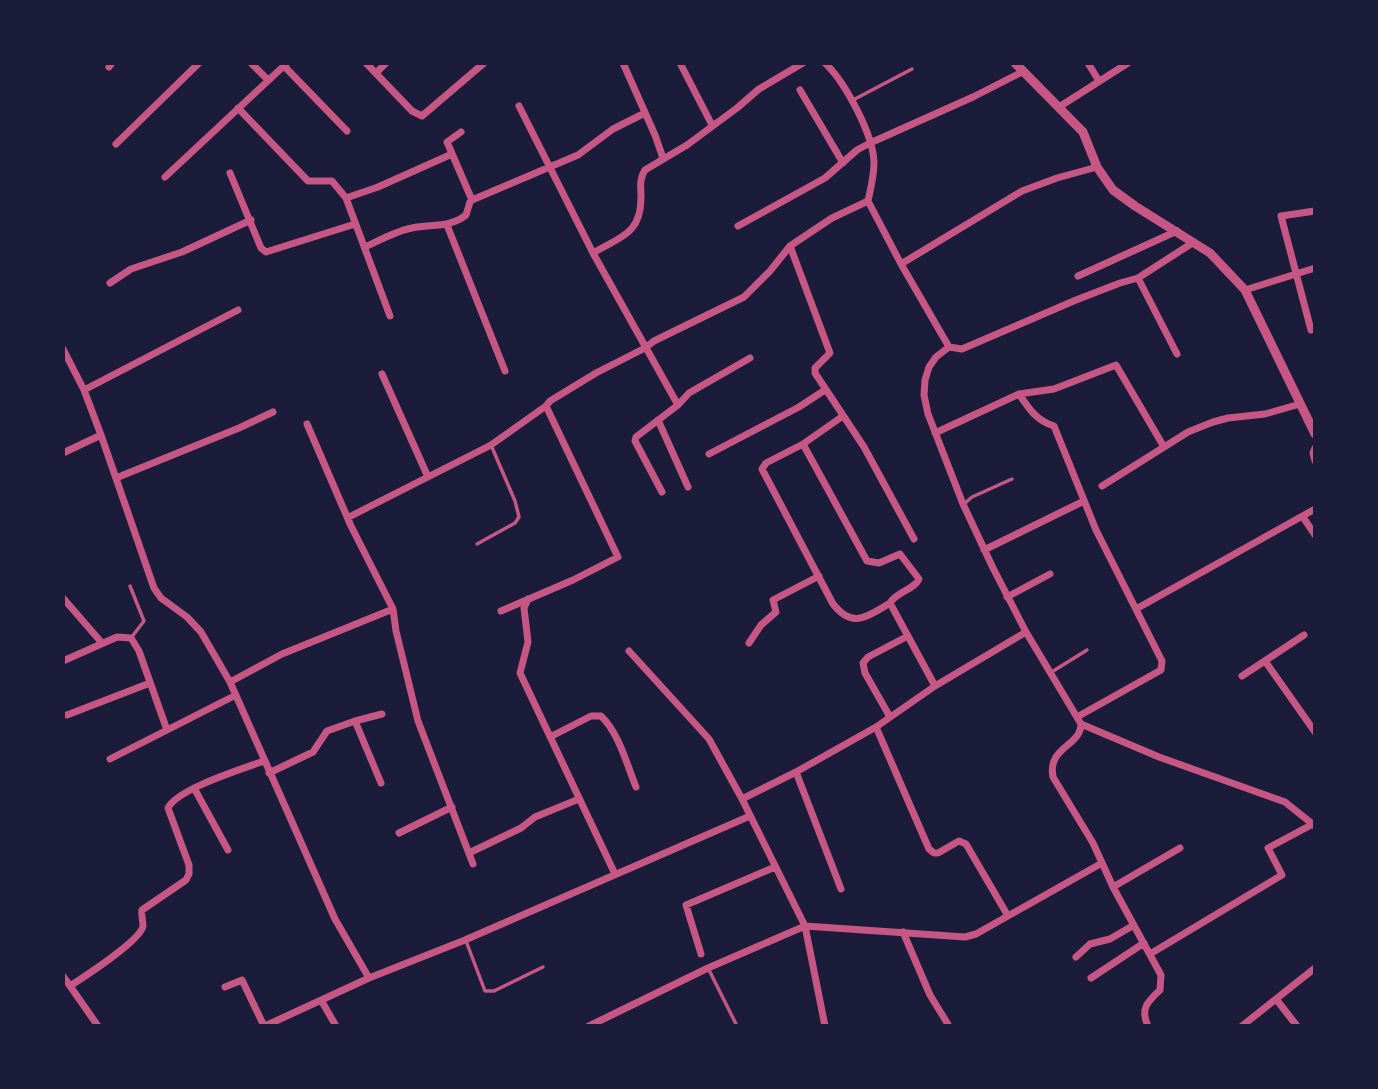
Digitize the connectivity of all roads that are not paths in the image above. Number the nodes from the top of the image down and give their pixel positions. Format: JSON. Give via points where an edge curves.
{"nodes":[{"id":1,"x":199,"y":63,"type":"edge"},
{"id":2,"x":251,"y":63,"type":"edge"},
{"id":3,"x":366,"y":63,"type":"edge"},
{"id":4,"x":386,"y":63,"type":"edge"},
{"id":5,"x":484,"y":63,"type":"edge"},
{"id":6,"x":623,"y":63,"type":"edge"},
{"id":7,"x":680,"y":63,"type":"edge"},
{"id":8,"x":803,"y":63,"type":"edge"},
{"id":9,"x":825,"y":63,"type":"edge"},
{"id":10,"x":1015,"y":63,"type":"edge"},
{"id":11,"x":1088,"y":63,"type":"edge"},
{"id":12,"x":1128,"y":63,"type":"edge"},
{"id":13,"x":286,"y":64,"type":"edge"},
{"id":14,"x":912,"y":69,"type":"dead end"},
{"id":15,"x":1024,"y":71,"type":"junction"},
{"id":16,"x":376,"y":72,"type":"junction"},
{"id":17,"x":267,"y":79,"type":"junction"},
{"id":18,"x":1099,"y":81,"type":"junction"},
{"id":19,"x":800,"y":90,"type":"dead end"},
{"id":20,"x":853,"y":100,"type":"junction"},
{"id":21,"x":519,"y":106,"type":"dead end"},
{"id":22,"x":1059,"y":107,"type":"junction"},
{"id":23,"x":238,"y":108,"type":"junction"},
{"id":24,"x":645,"y":113,"type":"junction"},
{"id":25,"x":712,"y":125,"type":"junction"},
{"id":26,"x":347,"y":131,"type":"dead end"},
{"id":27,"x":461,"y":132,"type":"dead end"},
{"id":28,"x":870,"y":142,"type":"junction"},
{"id":29,"x":116,"y":144,"type":"dead end"},
{"id":30,"x":452,"y":154,"type":"junction"},
{"id":31,"x":663,"y":158,"type":"junction"},
{"id":32,"x":843,"y":163,"type":"junction"},
{"id":33,"x":551,"y":167,"type":"junction"},
{"id":34,"x":1097,"y":167,"type":"junction"},
{"id":35,"x":230,"y":173,"type":"dead end"},
{"id":36,"x":164,"y":177,"type":"dead end"},
{"id":37,"x":346,"y":198,"type":"junction"},
{"id":38,"x":472,"y":200,"type":"junction"},
{"id":39,"x":868,"y":201,"type":"junction"},
{"id":40,"x":1315,"y":211,"type":"edge"},
{"id":41,"x":251,"y":220,"type":"junction"},
{"id":42,"x":355,"y":224,"type":"junction"},
{"id":43,"x":447,"y":225,"type":"junction"},
{"id":44,"x":738,"y":226,"type":"dead end"},
{"id":45,"x":1177,"y":231,"type":"junction"},
{"id":46,"x":1195,"y":242,"type":"junction"},
{"id":47,"x":790,"y":246,"type":"junction"},
{"id":48,"x":365,"y":247,"type":"junction"},
{"id":49,"x":593,"y":253,"type":"junction"},
{"id":50,"x":901,"y":264,"type":"junction"},
{"id":51,"x":1315,"y":268,"type":"edge"},
{"id":52,"x":1296,"y":272,"type":"junction"},
{"id":53,"x":1077,"y":276,"type":"dead end"},
{"id":54,"x":1138,"y":278,"type":"junction"},
{"id":55,"x":110,"y":283,"type":"dead end"},
{"id":56,"x":1245,"y":290,"type":"junction"},
{"id":57,"x":238,"y":310,"type":"dead end"},
{"id":58,"x":390,"y":316,"type":"dead end"},
{"id":59,"x":1311,"y":330,"type":"dead end"},
{"id":60,"x":949,"y":347,"type":"junction"},
{"id":61,"x":645,"y":348,"type":"junction"},
{"id":62,"x":63,"y":349,"type":"edge"},
{"id":63,"x":1177,"y":354,"type":"dead end"},
{"id":64,"x":750,"y":358,"type":"dead end"},
{"id":65,"x":505,"y":371,"type":"dead end"},
{"id":66,"x":382,"y":374,"type":"dead end"},
{"id":67,"x":84,"y":390,"type":"junction"},
{"id":68,"x":825,"y":390,"type":"junction"},
{"id":69,"x":1019,"y":394,"type":"junction"},
{"id":70,"x":1300,"y":404,"type":"junction"},
{"id":71,"x":678,"y":405,"type":"junction"},
{"id":72,"x":546,"y":406,"type":"junction"},
{"id":73,"x":273,"y":412,"type":"dead end"},
{"id":74,"x":843,"y":416,"type":"junction"},
{"id":75,"x":658,"y":420,"type":"junction"},
{"id":76,"x":307,"y":424,"type":"dead end"},
{"id":77,"x":935,"y":433,"type":"junction"},
{"id":78,"x":1315,"y":434,"type":"edge"},
{"id":79,"x":101,"y":435,"type":"junction"},
{"id":80,"x":803,"y":444,"type":"junction"},
{"id":81,"x":491,"y":445,"type":"junction"},
{"id":82,"x":1164,"y":447,"type":"junction"},
{"id":83,"x":1315,"y":448,"type":"edge"},
{"id":84,"x":63,"y":453,"type":"edge"},
{"id":85,"x":709,"y":454,"type":"dead end"},
{"id":86,"x":1315,"y":461,"type":"edge"},
{"id":87,"x":428,"y":477,"type":"junction"},
{"id":88,"x":116,"y":478,"type":"junction"},
{"id":89,"x":1012,"y":479,"type":"dead end"},
{"id":90,"x":1102,"y":486,"type":"dead end"},
{"id":91,"x":688,"y":487,"type":"dead end"},
{"id":92,"x":662,"y":492,"type":"dead end"},
{"id":93,"x":1084,"y":501,"type":"junction"},
{"id":94,"x":963,"y":504,"type":"junction"},
{"id":95,"x":1315,"y":509,"type":"edge"},
{"id":96,"x":349,"y":517,"type":"junction"},
{"id":97,"x":1303,"y":517,"type":"junction"},
{"id":98,"x":1315,"y":535,"type":"edge"},
{"id":99,"x":914,"y":540,"type":"dead end"},
{"id":100,"x":477,"y":544,"type":"dead end"},
{"id":101,"x":984,"y":550,"type":"junction"},
{"id":102,"x":1050,"y":575,"type":"dead end"},
{"id":103,"x":819,"y":576,"type":"junction"},
{"id":104,"x":130,"y":586,"type":"dead end"},
{"id":105,"x":1007,"y":597,"type":"junction"},
{"id":106,"x":63,"y":598,"type":"edge"},
{"id":107,"x":528,"y":599,"type":"junction"},
{"id":108,"x":890,"y":603,"type":"junction"},
{"id":109,"x":393,"y":609,"type":"junction"},
{"id":110,"x":1136,"y":609,"type":"junction"},
{"id":111,"x":501,"y":611,"type":"dead end"},
{"id":112,"x":1026,"y":632,"type":"junction"},
{"id":113,"x":1304,"y":635,"type":"dead end"},
{"id":114,"x":908,"y":636,"type":"junction"},
{"id":115,"x":131,"y":638,"type":"junction"},
{"id":116,"x":102,"y":643,"type":"junction"},
{"id":117,"x":749,"y":643,"type":"dead end"},
{"id":118,"x":1087,"y":650,"type":"dead end"},
{"id":119,"x":629,"y":652,"type":"dead end"},
{"id":120,"x":63,"y":661,"type":"edge"},
{"id":121,"x":1265,"y":661,"type":"junction"},
{"id":122,"x":1050,"y":673,"type":"junction"},
{"id":123,"x":1242,"y":676,"type":"dead end"},
{"id":124,"x":230,"y":682,"type":"junction"},
{"id":125,"x":150,"y":683,"type":"junction"},
{"id":126,"x":935,"y":686,"type":"junction"},
{"id":127,"x":236,"y":695,"type":"junction"},
{"id":128,"x":382,"y":714,"type":"dead end"},
{"id":129,"x":67,"y":715,"type":"dead end"},
{"id":130,"x":890,"y":717,"type":"junction"},
{"id":131,"x":355,"y":720,"type":"junction"},
{"id":132,"x":1079,"y":721,"type":"junction"},
{"id":133,"x":876,"y":727,"type":"junction"},
{"id":134,"x":167,"y":730,"type":"junction"},
{"id":135,"x":1315,"y":732,"type":"edge"},
{"id":136,"x":550,"y":737,"type":"junction"},
{"id":137,"x":110,"y":759,"type":"dead end"},
{"id":138,"x":264,"y":761,"type":"junction"},
{"id":139,"x":796,"y":772,"type":"junction"},
{"id":140,"x":269,"y":774,"type":"junction"},
{"id":141,"x":381,"y":783,"type":"dead end"},
{"id":142,"x":636,"y":787,"type":"dead end"},
{"id":143,"x":194,"y":788,"type":"junction"},
{"id":144,"x":579,"y":799,"type":"junction"},
{"id":145,"x":742,"y":799,"type":"junction"},
{"id":146,"x":452,"y":807,"type":"junction"},
{"id":147,"x":750,"y":816,"type":"junction"},
{"id":148,"x":1314,"y":825,"type":"edge"},
{"id":149,"x":399,"y":833,"type":"dead end"},
{"id":150,"x":1180,"y":848,"type":"dead end"},
{"id":151,"x":228,"y":850,"type":"dead end"},
{"id":152,"x":469,"y":853,"type":"junction"},
{"id":153,"x":1102,"y":863,"type":"junction"},
{"id":154,"x":473,"y":864,"type":"dead end"},
{"id":155,"x":775,"y":867,"type":"junction"},
{"id":156,"x":615,"y":874,"type":"junction"},
{"id":157,"x":1113,"y":887,"type":"junction"},
{"id":158,"x":841,"y":889,"type":"dead end"},
{"id":159,"x":1008,"y":916,"type":"junction"},
{"id":160,"x":1134,"y":925,"type":"junction"},
{"id":161,"x":805,"y":926,"type":"junction"},
{"id":162,"x":903,"y":932,"type":"junction"},
{"id":163,"x":465,"y":940,"type":"junction"},
{"id":164,"x":1144,"y":943,"type":"junction"},
{"id":165,"x":701,"y":954,"type":"dead end"},
{"id":166,"x":1150,"y":954,"type":"junction"},
{"id":167,"x":1076,"y":957,"type":"dead end"},
{"id":168,"x":543,"y":967,"type":"dead end"},
{"id":169,"x":708,"y":968,"type":"junction"},
{"id":170,"x":1315,"y":968,"type":"edge"},
{"id":171,"x":63,"y":976,"type":"edge"},
{"id":172,"x":369,"y":978,"type":"junction"},
{"id":173,"x":1091,"y":978,"type":"dead end"},
{"id":174,"x":70,"y":986,"type":"junction"},
{"id":175,"x":225,"y":986,"type":"dead end"},
{"id":176,"x":1276,"y":999,"type":"junction"},
{"id":177,"x":321,"y":1000,"type":"junction"},
{"id":178,"x":98,"y":1026,"type":"edge"},
{"id":179,"x":264,"y":1026,"type":"edge"},
{"id":180,"x":336,"y":1026,"type":"edge"},
{"id":181,"x":589,"y":1026,"type":"edge"},
{"id":182,"x":737,"y":1026,"type":"edge"},
{"id":183,"x":825,"y":1026,"type":"edge"},
{"id":184,"x":949,"y":1026,"type":"edge"},
{"id":185,"x":1148,"y":1026,"type":"edge"},
{"id":186,"x":1242,"y":1026,"type":"edge"},
{"id":187,"x":1297,"y":1026,"type":"edge"}],
"edges":[{"from":1,"to":29,"type":"street"},
{"from":2,"to":17,"type":"street"},
{"from":3,"to":16,"type":"street"},
{"from":4,"to":16,"type":"street"},
{"from":5,"to":16,"type":"street","via":[[428,113],[417,115]]},
{"from":6,"to":24,"type":"street"},
{"from":7,"to":25,"type":"street"},
{"from":8,"to":25,"type":"street"},
{"from":9,"to":20,"type":"street"},
{"from":10,"to":15,"type":"street"},
{"from":11,"to":18,"type":"street"},
{"from":12,"to":18,"type":"street"},
{"from":13,"to":17,"type":"street"},
{"from":13,"to":26,"type":"street"},
{"from":14,"to":20,"type":"lane"},
{"from":15,"to":22,"type":"street"},
{"from":15,"to":28,"type":"street"},
{"from":17,"to":23,"type":"street"},
{"from":18,"to":22,"type":"street"},
{"from":19,"to":32,"type":"street"},
{"from":20,"to":28,"type":"street"},
{"from":21,"to":33,"type":"street"},
{"from":22,"to":34,"type":"street","via":[[1083,132]]},
{"from":23,"to":36,"type":"street"},
{"from":23,"to":37,"type":"street","via":[[308,181],[332,181]]},
{"from":24,"to":31,"type":"street"},
{"from":24,"to":33,"type":"street"},
{"from":25,"to":31,"type":"street"},
{"from":27,"to":30,"type":"street","via":[[446,142]]},
{"from":28,"to":32,"type":"street"},
{"from":28,"to":39,"type":"street","via":[[874,160]]},
{"from":30,"to":37,"type":"street"},
{"from":30,"to":38,"type":"street"},
{"from":31,"to":49,"type":"street","via":[[640,177],[637,224]]},
{"from":32,"to":44,"type":"street","via":[[825,178]]},
{"from":33,"to":38,"type":"street"},
{"from":33,"to":49,"type":"street"},
{"from":34,"to":45,"type":"street","via":[[1124,199]]},
{"from":34,"to":50,"type":"street","via":[[1022,191]]},
{"from":35,"to":41,"type":"street"},
{"from":37,"to":42,"type":"street"},
{"from":38,"to":43,"type":"street","via":[[466,215]]},
{"from":39,"to":47,"type":"street"},
{"from":39,"to":50,"type":"street"},
{"from":40,"to":52,"type":"street","via":[[1281,216]]},
{"from":41,"to":42,"type":"street","via":[[266,252]]},
{"from":41,"to":55,"type":"street","via":[[182,252],[131,269]]},
{"from":42,"to":48,"type":"street"},
{"from":43,"to":48,"type":"street","via":[[414,227]]},
{"from":43,"to":65,"type":"street"},
{"from":45,"to":46,"type":"street"},
{"from":45,"to":53,"type":"street"},
{"from":46,"to":54,"type":"street"},
{"from":46,"to":56,"type":"street","via":[[1222,263]]},
{"from":47,"to":61,"type":"street","via":[[744,297]]},
{"from":47,"to":68,"type":"street","via":[[830,353],[815,370]]},
{"from":48,"to":58,"type":"street"},
{"from":49,"to":61,"type":"street"},
{"from":50,"to":60,"type":"street"},
{"from":51,"to":52,"type":"street"},
{"from":52,"to":56,"type":"street"},
{"from":52,"to":59,"type":"street"},
{"from":54,"to":60,"type":"street","via":[[962,349]]},
{"from":54,"to":63,"type":"street"},
{"from":56,"to":70,"type":"street"},
{"from":57,"to":67,"type":"street"},
{"from":60,"to":77,"type":"street","via":[[936,357],[925,380],[925,402]]},
{"from":61,"to":71,"type":"street"},
{"from":61,"to":72,"type":"street"},
{"from":62,"to":67,"type":"street"},
{"from":64,"to":71,"type":"street","via":[[689,393]]},
{"from":66,"to":87,"type":"street"},
{"from":67,"to":79,"type":"street"},
{"from":68,"to":74,"type":"street"},
{"from":68,"to":85,"type":"street"},
{"from":69,"to":77,"type":"street"},
{"from":69,"to":82,"type":"street","via":[[1054,388],[1116,365]]},
{"from":69,"to":93,"type":"street","via":[[1031,413],[1054,426]]},
{"from":70,"to":78,"type":"street"},
{"from":70,"to":82,"type":"street","via":[[1220,419]]},
{"from":71,"to":75,"type":"street"},
{"from":72,"to":81,"type":"street"},
{"from":72,"to":107,"type":"street","via":[[618,556]]},
{"from":73,"to":88,"type":"street"},
{"from":74,"to":80,"type":"street"},
{"from":74,"to":99,"type":"street"},
{"from":75,"to":91,"type":"street"},
{"from":75,"to":92,"type":"street","via":[[635,441]]},
{"from":76,"to":96,"type":"street"},
{"from":77,"to":94,"type":"street"},
{"from":79,"to":84,"type":"street"},
{"from":79,"to":88,"type":"street"},
{"from":80,"to":103,"type":"street","via":[[766,463],[762,470]]},
{"from":80,"to":108,"type":"street","via":[[867,561],[879,563],[900,554],[919,579]]},
{"from":81,"to":87,"type":"street"},
{"from":81,"to":100,"type":"lane","via":[[519,517]]},
{"from":82,"to":90,"type":"street"},
{"from":83,"to":86,"type":"street"},
{"from":87,"to":96,"type":"street"},
{"from":88,"to":124,"type":"street","via":[[154,588],[201,632]]},
{"from":89,"to":94,"type":"lane"},
{"from":93,"to":101,"type":"street"},
{"from":93,"to":110,"type":"street"},
{"from":94,"to":101,"type":"street"},
{"from":95,"to":97,"type":"street"},
{"from":96,"to":109,"type":"street"},
{"from":97,"to":98,"type":"street"},
{"from":97,"to":110,"type":"street"},
{"from":101,"to":105,"type":"street"},
{"from":102,"to":105,"type":"street"},
{"from":103,"to":108,"type":"street","via":[[845,617],[861,619]]},
{"from":103,"to":117,"type":"street","via":[[773,600],[776,612]]},
{"from":104,"to":115,"type":"lane","via":[[144,621]]},
{"from":105,"to":112,"type":"street"},
{"from":106,"to":116,"type":"street"},
{"from":107,"to":111,"type":"street"},
{"from":107,"to":136,"type":"street","via":[[524,608],[528,642],[520,673]]},
{"from":108,"to":114,"type":"street"},
{"from":109,"to":124,"type":"street","via":[[282,654]]},
{"from":109,"to":146,"type":"street","via":[[418,722]]},
{"from":110,"to":132,"type":"street","via":[[1162,661],[1161,670]]},
{"from":112,"to":122,"type":"street"},
{"from":112,"to":126,"type":"street"},
{"from":113,"to":121,"type":"street"},
{"from":114,"to":126,"type":"street"},
{"from":114,"to":130,"type":"street","via":[[863,663]]},
{"from":115,"to":116,"type":"street"},
{"from":115,"to":125,"type":"street"},
{"from":116,"to":120,"type":"street"},
{"from":118,"to":122,"type":"lane"},
{"from":119,"to":145,"type":"street","via":[[709,738]]},
{"from":121,"to":123,"type":"street"},
{"from":121,"to":135,"type":"street"},
{"from":122,"to":132,"type":"street"},
{"from":124,"to":127,"type":"street"},
{"from":125,"to":129,"type":"street"},
{"from":125,"to":134,"type":"street"},
{"from":126,"to":130,"type":"street"},
{"from":127,"to":134,"type":"street"},
{"from":127,"to":138,"type":"street"},
{"from":128,"to":131,"type":"street"},
{"from":130,"to":133,"type":"street"},
{"from":131,"to":140,"type":"street","via":[[327,731],[313,752]]},
{"from":131,"to":141,"type":"street"},
{"from":132,"to":148,"type":"street","via":[[1159,757],[1285,802]]},
{"from":132,"to":153,"type":"street","via":[[1079,734],[1053,760],[1052,769]]},
{"from":133,"to":139,"type":"street"},
{"from":133,"to":159,"type":"street","via":[[929,849],[938,853],[958,841],[966,844]]},
{"from":134,"to":137,"type":"street"},
{"from":136,"to":142,"type":"street","via":[[591,716],[601,716]]},
{"from":136,"to":144,"type":"street"},
{"from":138,"to":140,"type":"street"},
{"from":138,"to":143,"type":"street"},
{"from":139,"to":145,"type":"street"},
{"from":139,"to":158,"type":"street"},
{"from":140,"to":172,"type":"street","via":[[335,919]]},
{"from":143,"to":151,"type":"street"},
{"from":143,"to":174,"type":"street","via":[[168,808],[189,864],[186,880],[142,909],[140,931]]},
{"from":144,"to":152,"type":"street"},
{"from":144,"to":156,"type":"street"},
{"from":145,"to":147,"type":"street"},
{"from":146,"to":149,"type":"street"},
{"from":146,"to":152,"type":"street"},
{"from":147,"to":155,"type":"street"},
{"from":147,"to":156,"type":"street"},
{"from":148,"to":166,"type":"street","via":[[1268,848],[1282,875]]},
{"from":150,"to":157,"type":"street"},
{"from":152,"to":154,"type":"street"},
{"from":153,"to":157,"type":"street"},
{"from":153,"to":159,"type":"street"},
{"from":155,"to":161,"type":"street"},
{"from":155,"to":165,"type":"street","via":[[686,905]]},
{"from":156,"to":163,"type":"street"},
{"from":157,"to":160,"type":"street"},
{"from":159,"to":162,"type":"street","via":[[965,937]]},
{"from":160,"to":164,"type":"street"},
{"from":160,"to":167,"type":"street","via":[[1090,944]]},
{"from":161,"to":162,"type":"street"},
{"from":161,"to":169,"type":"street"},
{"from":161,"to":183,"type":"street"},
{"from":162,"to":184,"type":"street","via":[[925,986]]},
{"from":163,"to":168,"type":"lane","via":[[485,991]]},
{"from":163,"to":172,"type":"street"},
{"from":164,"to":166,"type":"street"},
{"from":164,"to":173,"type":"street"},
{"from":166,"to":185,"type":"street","via":[[1162,983],[1146,1003]]},
{"from":169,"to":181,"type":"street"},
{"from":169,"to":182,"type":"lane"},
{"from":170,"to":176,"type":"street"},
{"from":171,"to":174,"type":"street"},
{"from":172,"to":177,"type":"street"},
{"from":174,"to":178,"type":"street"},
{"from":175,"to":179,"type":"street","via":[[242,980]]},
{"from":176,"to":186,"type":"street"},
{"from":176,"to":187,"type":"street"},
{"from":177,"to":179,"type":"street"},
{"from":177,"to":180,"type":"street"}]}
